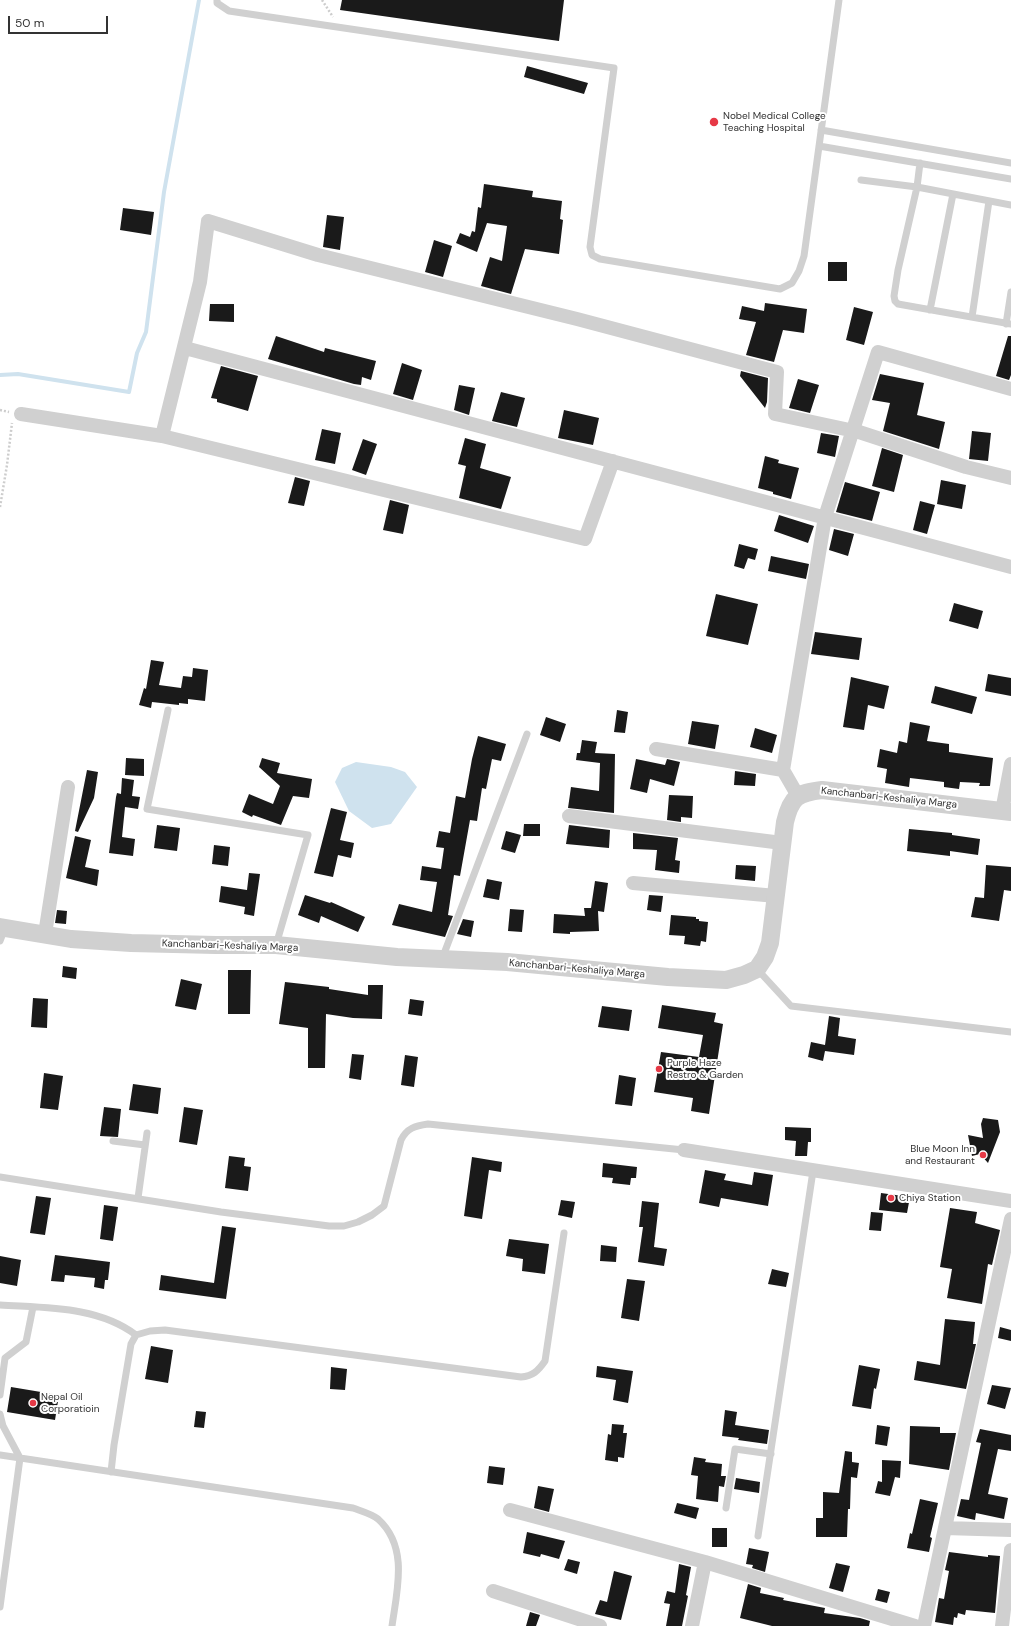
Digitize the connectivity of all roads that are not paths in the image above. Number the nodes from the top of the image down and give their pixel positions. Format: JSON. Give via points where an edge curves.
{"nodes":[{"id":1,"x":218,"y":0,"type":"edge"},
{"id":2,"x":839,"y":0,"type":"edge"},
{"id":3,"x":821,"y":130,"type":"junction"},
{"id":4,"x":819,"y":146,"type":"junction"},
{"id":5,"x":920,"y":163,"type":"junction"},
{"id":6,"x":1011,"y":163,"type":"edge"},
{"id":7,"x":1011,"y":179,"type":"edge"},
{"id":8,"x":861,"y":180,"type":"dead end"},
{"id":9,"x":917,"y":187,"type":"junction"},
{"id":10,"x":953,"y":194,"type":"junction"},
{"id":11,"x":989,"y":201,"type":"junction"},
{"id":12,"x":1011,"y":205,"type":"edge"},
{"id":13,"x":1011,"y":292,"type":"edge"},
{"id":14,"x":930,"y":310,"type":"junction"},
{"id":15,"x":972,"y":317,"type":"junction"},
{"id":16,"x":1008,"y":324,"type":"edge"},
{"id":17,"x":185,"y":348,"type":"junction"},
{"id":18,"x":1011,"y":389,"type":"edge"},
{"id":19,"x":17,"y":416,"type":"road end"},
{"id":20,"x":854,"y":431,"type":"junction"},
{"id":21,"x":162,"y":436,"type":"junction"},
{"id":22,"x":613,"y":461,"type":"junction"},
{"id":23,"x":1011,"y":478,"type":"edge"},
{"id":24,"x":825,"y":517,"type":"junction"},
{"id":25,"x":1011,"y":567,"type":"edge"},
{"id":26,"x":168,"y":710,"type":"dead end"},
{"id":27,"x":527,"y":734,"type":"dead end"},
{"id":28,"x":656,"y":749,"type":"dead end"},
{"id":29,"x":1011,"y":764,"type":"edge"},
{"id":30,"x":783,"y":770,"type":"junction"},
{"id":31,"x":68,"y":787,"type":"dead end"},
{"id":32,"x":798,"y":796,"type":"junction"},
{"id":33,"x":1007,"y":812,"type":"edge"},
{"id":34,"x":569,"y":816,"type":"dead end"},
{"id":35,"x":782,"y":843,"type":"junction"},
{"id":36,"x":633,"y":883,"type":"dead end"},
{"id":37,"x":776,"y":896,"type":"junction"},
{"id":38,"x":2,"y":932,"type":"edge"},
{"id":39,"x":45,"y":934,"type":"junction"},
{"id":40,"x":276,"y":945,"type":"junction"},
{"id":41,"x":442,"y":959,"type":"junction"},
{"id":42,"x":757,"y":969,"type":"junction"},
{"id":43,"x":1011,"y":1032,"type":"edge"},
{"id":44,"x":147,"y":1133,"type":"dead end"},
{"id":45,"x":113,"y":1140,"type":"dead end"},
{"id":46,"x":145,"y":1145,"type":"junction"},
{"id":47,"x":684,"y":1150,"type":"joint"},
{"id":48,"x":813,"y":1171,"type":"junction"},
{"id":49,"x":0,"y":1177,"type":"edge"},
{"id":50,"x":138,"y":1198,"type":"junction"},
{"id":51,"x":1011,"y":1202,"type":"edge"},
{"id":52,"x":1011,"y":1219,"type":"edge"},
{"id":53,"x":564,"y":1233,"type":"dead end"},
{"id":54,"x":0,"y":1305,"type":"edge"},
{"id":55,"x":33,"y":1307,"type":"junction"},
{"id":56,"x":136,"y":1335,"type":"junction"},
{"id":57,"x":0,"y":1395,"type":"edge"},
{"id":58,"x":0,"y":1414,"type":"edge"},
{"id":59,"x":771,"y":1454,"type":"junction"},
{"id":60,"x":0,"y":1455,"type":"edge"},
{"id":61,"x":20,"y":1458,"type":"junction"},
{"id":62,"x":111,"y":1472,"type":"junction"},
{"id":63,"x":726,"y":1508,"type":"dead end"},
{"id":64,"x":510,"y":1510,"type":"dead end"},
{"id":65,"x":945,"y":1528,"type":"junction"},
{"id":66,"x":1011,"y":1530,"type":"edge"},
{"id":67,"x":758,"y":1536,"type":"dead end"},
{"id":68,"x":1011,"y":1550,"type":"edge"},
{"id":69,"x":705,"y":1562,"type":"junction"},
{"id":70,"x":493,"y":1591,"type":"dead end"},
{"id":71,"x":0,"y":1607,"type":"edge"},
{"id":72,"x":392,"y":1626,"type":"edge"},
{"id":73,"x":600,"y":1626,"type":"edge"},
{"id":74,"x":692,"y":1626,"type":"edge"},
{"id":75,"x":915,"y":1626,"type":"edge"},
{"id":76,"x":924,"y":1626,"type":"edge"},
{"id":77,"x":1002,"y":1626,"type":"edge"}],
"edges":[{"from":1,"to":4,"type":"lane","via":[[218,3],[229,11],[614,68],[590,247],[592,255],[600,259],[780,289],[792,283],[804,256]]},
{"from":2,"to":3,"type":"lane"},
{"from":3,"to":4,"type":"lane"},
{"from":3,"to":6,"type":"lane"},
{"from":4,"to":5,"type":"lane"},
{"from":5,"to":7,"type":"lane"},
{"from":5,"to":9,"type":"lane"},
{"from":8,"to":9,"type":"lane"},
{"from":9,"to":10,"type":"lane"},
{"from":9,"to":14,"type":"lane","via":[[894,296],[898,304]]},
{"from":10,"to":11,"type":"lane"},
{"from":10,"to":14,"type":"lane"},
{"from":11,"to":12,"type":"lane"},
{"from":11,"to":15,"type":"lane"},
{"from":13,"to":16,"type":"lane"},
{"from":14,"to":15,"type":"lane"},
{"from":15,"to":16,"type":"lane"},
{"from":17,"to":20,"type":"street","via":[[200,282],[208,221],[318,255],[777,372],[775,414]]},
{"from":17,"to":21,"type":"street"},
{"from":17,"to":22,"type":"street"},
{"from":18,"to":20,"type":"street","via":[[878,352]]},
{"from":19,"to":21,"type":"street"},
{"from":20,"to":23,"type":"street"},
{"from":20,"to":24,"type":"street"},
{"from":21,"to":22,"type":"street","via":[[585,540]]},
{"from":22,"to":24,"type":"street"},
{"from":24,"to":25,"type":"street"},
{"from":24,"to":30,"type":"street"},
{"from":26,"to":40,"type":"lane","via":[[147,809],[308,835]]},
{"from":27,"to":41,"type":"lane"},
{"from":28,"to":30,"type":"street"},
{"from":29,"to":33,"type":"street"},
{"from":30,"to":32,"type":"street"},
{"from":31,"to":39,"type":"street"},
{"from":32,"to":33,"type":"street","name":"Kanchanbari-Keshaliya Marga","via":[[822,790]]},
{"from":32,"to":35,"type":"street","via":[[788,807]]},
{"from":34,"to":35,"type":"street"},
{"from":35,"to":37,"type":"street"},
{"from":36,"to":37,"type":"street"},
{"from":37,"to":42,"type":"street","via":[[770,943]]},
{"from":38,"to":39,"type":"street","name":"Kanchanbari-Keshaliya Marga"},
{"from":39,"to":40,"type":"street","name":"Kanchanbari-Keshaliya Marga","via":[[130,943]]},
{"from":40,"to":41,"type":"street","name":"Kanchanbari-Keshaliya Marga"},
{"from":41,"to":42,"type":"street","name":"Kanchanbari-Keshaliya Marga","via":[[726,980]]},
{"from":42,"to":43,"type":"lane","via":[[791,1006]]},
{"from":44,"to":46,"type":"lane"},
{"from":45,"to":46,"type":"lane"},
{"from":46,"to":50,"type":"lane"},
{"from":47,"to":48,"type":"street"},
{"from":47,"to":50,"type":"lane","via":[[423,1125],[411,1128],[401,1140],[384,1206],[372,1215],[344,1226],[329,1226]]},
{"from":48,"to":51,"type":"street"},
{"from":48,"to":59,"type":"lane"},
{"from":49,"to":50,"type":"lane"},
{"from":52,"to":65,"type":"street"},
{"from":53,"to":56,"type":"lane","via":[[545,1361],[538,1372],[527,1376],[165,1330]]},
{"from":54,"to":55,"type":"lane"},
{"from":55,"to":56,"type":"lane","via":[[93,1315],[118,1324]]},
{"from":55,"to":57,"type":"lane","via":[[26,1342],[5,1358]]},
{"from":56,"to":62,"type":"lane","via":[[131,1344]]},
{"from":58,"to":61,"type":"lane","via":[[3,1426]]},
{"from":59,"to":63,"type":"lane","via":[[735,1449]]},
{"from":59,"to":67,"type":"lane"},
{"from":60,"to":61,"type":"lane"},
{"from":61,"to":62,"type":"lane"},
{"from":61,"to":71,"type":"lane"},
{"from":62,"to":72,"type":"lane","via":[[353,1508],[377,1518],[392,1535],[398,1556],[399,1576]]},
{"from":64,"to":69,"type":"street"},
{"from":65,"to":66,"type":"street"},
{"from":65,"to":76,"type":"street"},
{"from":68,"to":77,"type":"street"},
{"from":69,"to":74,"type":"street"},
{"from":69,"to":75,"type":"street"},
{"from":70,"to":73,"type":"street"}]}
